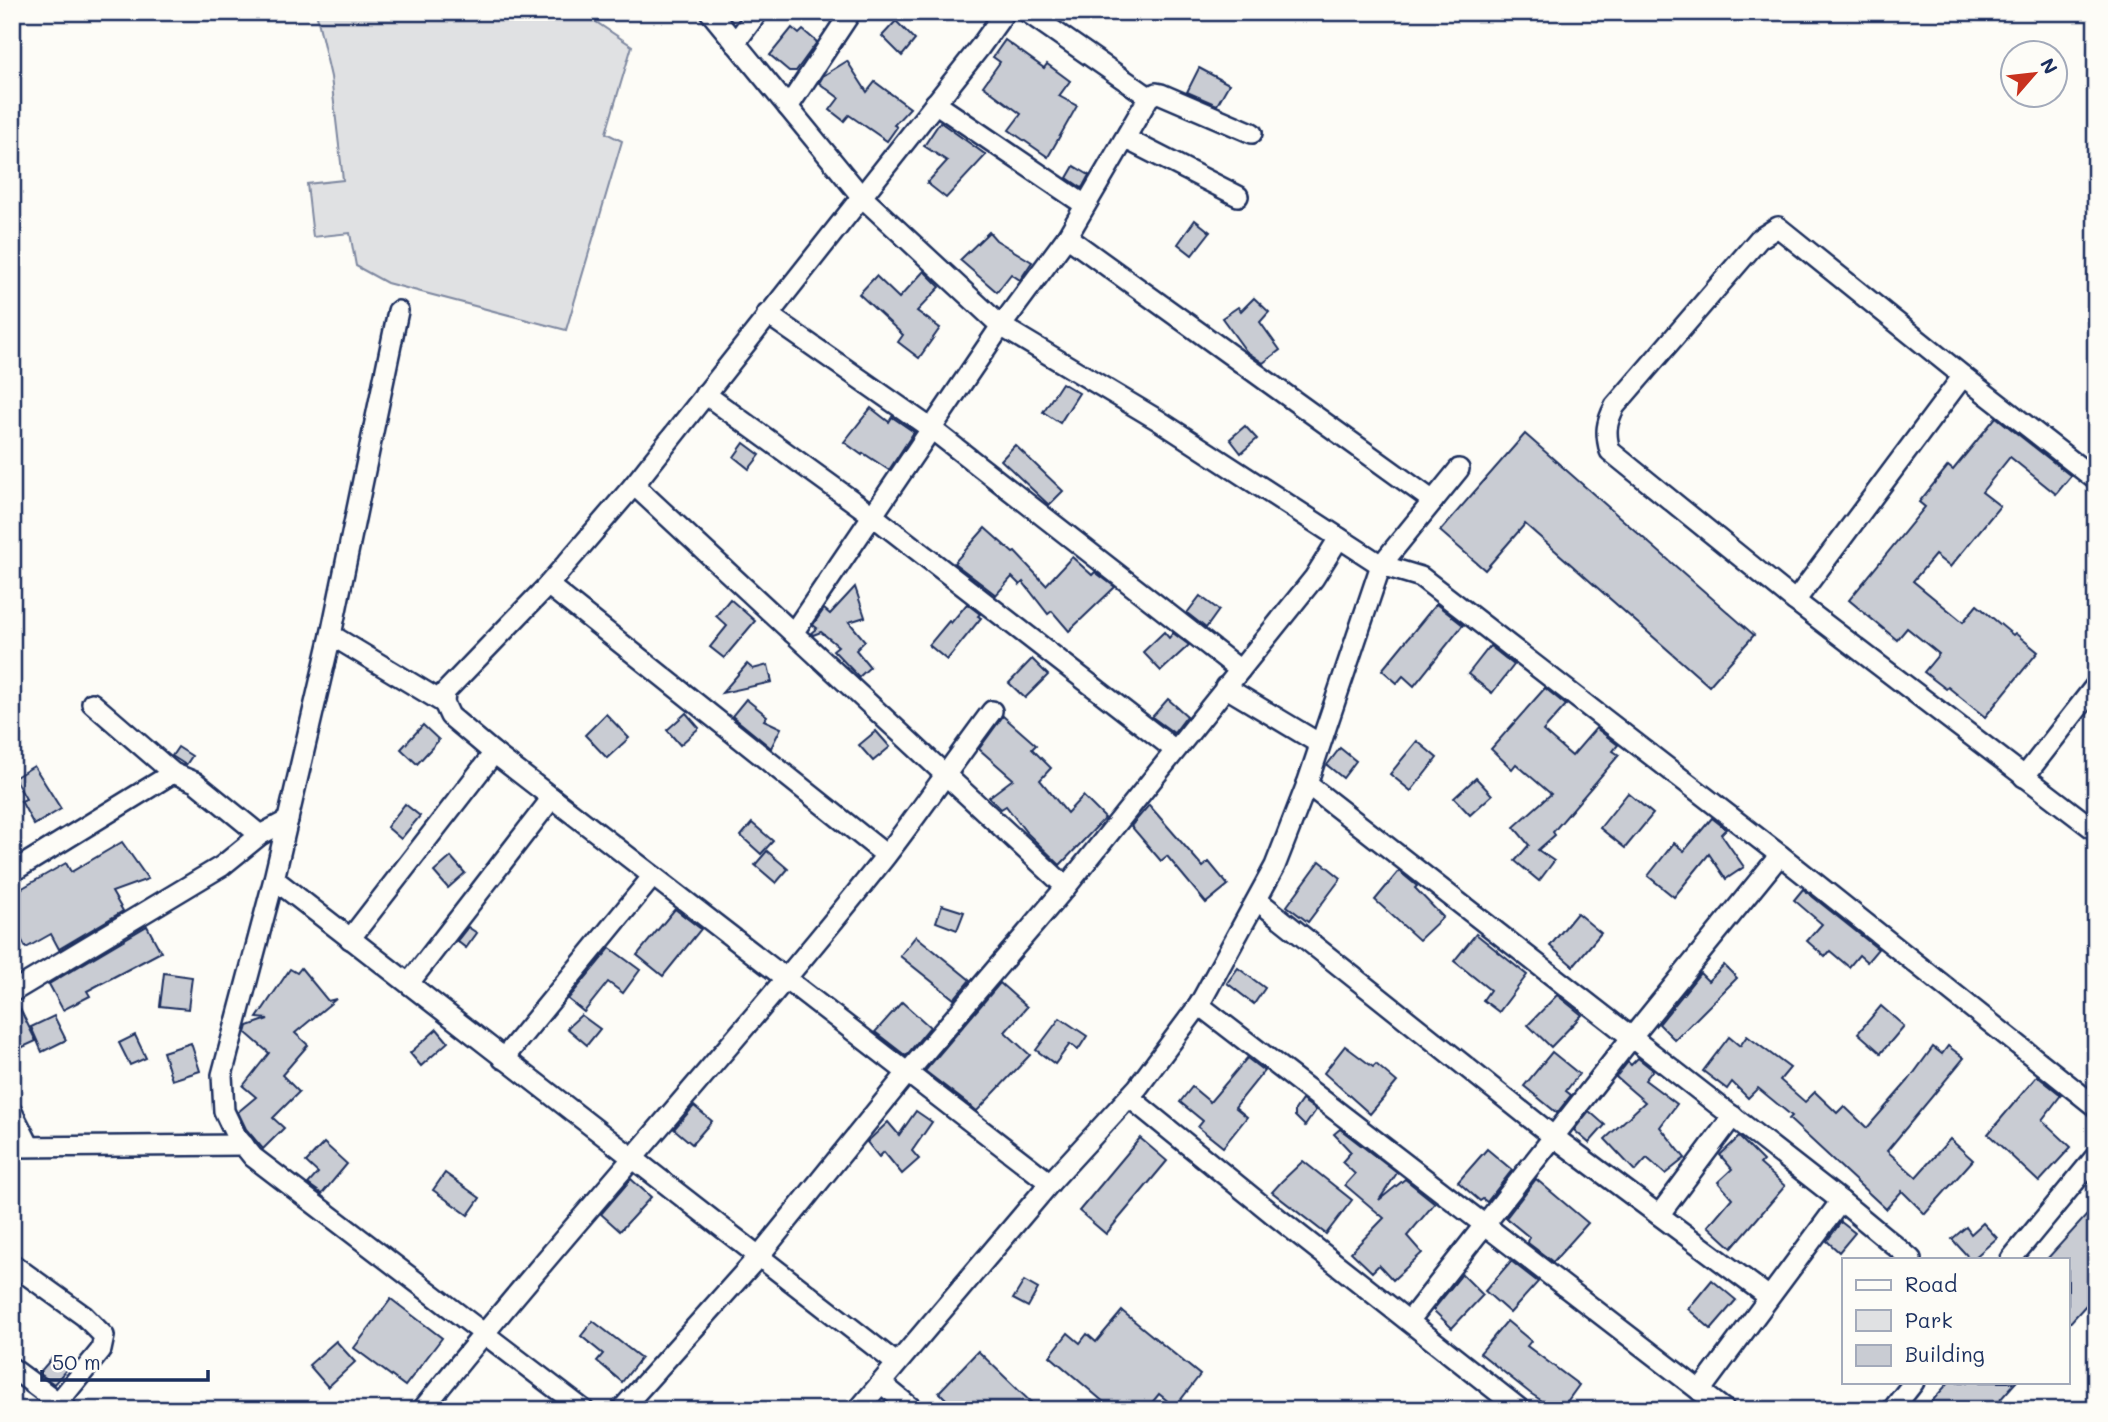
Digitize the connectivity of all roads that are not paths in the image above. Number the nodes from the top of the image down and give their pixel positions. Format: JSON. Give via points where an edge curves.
{"nodes":[{"id":1,"x":710,"y":12,"type":"edge"},
{"id":2,"x":758,"y":12,"type":"edge"},
{"id":3,"x":851,"y":12,"type":"edge"},
{"id":4,"x":1005,"y":12,"type":"edge"},
{"id":5,"x":1027,"y":12,"type":"edge"},
{"id":6,"x":735,"y":43,"type":"junction"},
{"id":7,"x":1149,"y":97,"type":"junction"},
{"id":8,"x":935,"y":103,"type":"junction"},
{"id":9,"x":788,"y":107,"type":"junction"},
{"id":10,"x":1252,"y":133,"type":"dead end"},
{"id":11,"x":1126,"y":139,"type":"junction"},
{"id":12,"x":861,"y":195,"type":"junction"},
{"id":13,"x":1238,"y":196,"type":"dead end"},
{"id":14,"x":1085,"y":205,"type":"junction"},
{"id":15,"x":1067,"y":237,"type":"junction"},
{"id":16,"x":398,"y":311,"type":"dead end"},
{"id":17,"x":767,"y":314,"type":"junction"},
{"id":18,"x":1001,"y":326,"type":"junction"},
{"id":19,"x":1963,"y":376,"type":"junction"},
{"id":20,"x":705,"y":394,"type":"junction"},
{"id":21,"x":933,"y":430,"type":"junction"},
{"id":22,"x":1459,"y":468,"type":"dead end"},
{"id":23,"x":2096,"y":480,"type":"edge"},
{"id":24,"x":634,"y":485,"type":"junction"},
{"id":25,"x":1433,"y":501,"type":"junction"},
{"id":26,"x":872,"y":515,"type":"junction"},
{"id":27,"x":1339,"y":538,"type":"junction"},
{"id":28,"x":1381,"y":565,"type":"junction"},
{"id":29,"x":548,"y":585,"type":"junction"},
{"id":30,"x":1794,"y":601,"type":"junction"},
{"id":31,"x":793,"y":633,"type":"junction"},
{"id":32,"x":331,"y":635,"type":"junction"},
{"id":33,"x":1240,"y":670,"type":"junction"},
{"id":34,"x":2096,"y":685,"type":"edge"},
{"id":35,"x":1226,"y":687,"type":"junction"},
{"id":36,"x":92,"y":703,"type":"dead end"},
{"id":37,"x":444,"y":703,"type":"junction"},
{"id":38,"x":992,"y":711,"type":"dead end"},
{"id":39,"x":1320,"y":744,"type":"junction"},
{"id":40,"x":1175,"y":750,"type":"junction"},
{"id":41,"x":494,"y":753,"type":"junction"},
{"id":42,"x":173,"y":773,"type":"junction"},
{"id":43,"x":946,"y":774,"type":"junction"},
{"id":44,"x":2024,"y":777,"type":"junction"},
{"id":45,"x":1307,"y":784,"type":"junction"},
{"id":46,"x":552,"y":798,"type":"junction"},
{"id":47,"x":288,"y":820,"type":"junction"},
{"id":48,"x":2096,"y":831,"type":"edge"},
{"id":49,"x":260,"y":835,"type":"junction"},
{"id":50,"x":886,"y":855,"type":"junction"},
{"id":51,"x":1780,"y":855,"type":"junction"},
{"id":52,"x":12,"y":872,"type":"edge"},
{"id":53,"x":653,"y":876,"type":"junction"},
{"id":54,"x":274,"y":879,"type":"junction"},
{"id":55,"x":1066,"y":887,"type":"junction"},
{"id":56,"x":1256,"y":900,"type":"junction"},
{"id":57,"x":349,"y":939,"type":"junction"},
{"id":58,"x":785,"y":978,"type":"junction"},
{"id":59,"x":409,"y":983,"type":"junction"},
{"id":60,"x":12,"y":992,"type":"edge"},
{"id":61,"x":1199,"y":1005,"type":"junction"},
{"id":62,"x":1632,"y":1037,"type":"junction"},
{"id":63,"x":503,"y":1059,"type":"junction"},
{"id":64,"x":908,"y":1072,"type":"junction"},
{"id":65,"x":1129,"y":1097,"type":"junction"},
{"id":66,"x":2096,"y":1107,"type":"edge"},
{"id":67,"x":12,"y":1112,"type":"edge"},
{"id":68,"x":1733,"y":1116,"type":"junction"},
{"id":69,"x":1554,"y":1137,"type":"junction"},
{"id":70,"x":244,"y":1145,"type":"junction"},
{"id":71,"x":21,"y":1146,"type":"edge"},
{"id":72,"x":2096,"y":1156,"type":"edge"},
{"id":73,"x":630,"y":1158,"type":"junction"},
{"id":74,"x":1050,"y":1183,"type":"junction"},
{"id":75,"x":1841,"y":1201,"type":"junction"},
{"id":76,"x":1659,"y":1215,"type":"junction"},
{"id":77,"x":1486,"y":1225,"type":"junction"},
{"id":78,"x":759,"y":1256,"type":"junction"},
{"id":79,"x":1910,"y":1258,"type":"edge"},
{"id":80,"x":2012,"y":1258,"type":"edge"},
{"id":81,"x":12,"y":1264,"type":"edge"},
{"id":82,"x":1769,"y":1297,"type":"junction"},
{"id":83,"x":1409,"y":1321,"type":"junction"},
{"id":84,"x":483,"y":1333,"type":"junction"},
{"id":85,"x":896,"y":1363,"type":"junction"},
{"id":86,"x":12,"y":1368,"type":"edge"},
{"id":87,"x":881,"y":1383,"type":"junction"},
{"id":88,"x":1912,"y":1384,"type":"edge"},
{"id":89,"x":1700,"y":1391,"type":"junction"},
{"id":90,"x":59,"y":1407,"type":"edge"},
{"id":91,"x":422,"y":1410,"type":"edge"},
{"id":92,"x":584,"y":1410,"type":"edge"},
{"id":93,"x":621,"y":1410,"type":"edge"},
{"id":94,"x":858,"y":1410,"type":"edge"},
{"id":95,"x":914,"y":1410,"type":"edge"},
{"id":96,"x":1521,"y":1410,"type":"edge"},
{"id":97,"x":1725,"y":1410,"type":"edge"},
{"id":98,"x":1892,"y":1410,"type":"edge"}],
"edges":[{"from":1,"to":6,"type":"street"},
{"from":2,"to":6,"type":"street"},
{"from":3,"to":9,"type":"street"},
{"from":4,"to":8,"type":"street"},
{"from":5,"to":7,"type":"street"},
{"from":6,"to":9,"type":"street"},
{"from":7,"to":10,"type":"street","via":[[1161,94]]},
{"from":7,"to":11,"type":"street"},
{"from":8,"to":12,"type":"street"},
{"from":8,"to":14,"type":"street"},
{"from":9,"to":12,"type":"street"},
{"from":11,"to":13,"type":"street"},
{"from":11,"to":14,"type":"street"},
{"from":12,"to":17,"type":"street"},
{"from":12,"to":18,"type":"street"},
{"from":14,"to":15,"type":"street"},
{"from":15,"to":18,"type":"street"},
{"from":15,"to":25,"type":"street"},
{"from":16,"to":32,"type":"street"},
{"from":17,"to":20,"type":"street"},
{"from":17,"to":21,"type":"street"},
{"from":18,"to":21,"type":"street"},
{"from":18,"to":27,"type":"street","via":[[1158,420]]},
{"from":19,"to":23,"type":"street"},
{"from":19,"to":30,"type":"street"},
{"from":19,"to":30,"type":"street","via":[[1778,227],[1759,239],[1615,406],[1605,436],[1610,451]]},
{"from":20,"to":24,"type":"street"},
{"from":20,"to":26,"type":"street"},
{"from":21,"to":26,"type":"street"},
{"from":21,"to":33,"type":"street"},
{"from":22,"to":25,"type":"street"},
{"from":24,"to":29,"type":"street"},
{"from":24,"to":31,"type":"street"},
{"from":25,"to":28,"type":"street"},
{"from":26,"to":31,"type":"street"},
{"from":26,"to":40,"type":"street"},
{"from":27,"to":28,"type":"street"},
{"from":27,"to":33,"type":"street","via":[[1314,578]]},
{"from":28,"to":39,"type":"street"},
{"from":28,"to":51,"type":"street","via":[[1421,577]]},
{"from":29,"to":37,"type":"street","via":[[446,692]]},
{"from":29,"to":50,"type":"street"},
{"from":30,"to":44,"type":"street"},
{"from":31,"to":43,"type":"street"},
{"from":32,"to":37,"type":"street"},
{"from":32,"to":47,"type":"street"},
{"from":33,"to":35,"type":"street"},
{"from":34,"to":44,"type":"street"},
{"from":35,"to":39,"type":"street"},
{"from":35,"to":40,"type":"street"},
{"from":36,"to":42,"type":"street"},
{"from":37,"to":41,"type":"street","via":[[450,716]]},
{"from":38,"to":43,"type":"street"},
{"from":39,"to":45,"type":"street"},
{"from":40,"to":55,"type":"street"},
{"from":41,"to":46,"type":"street"},
{"from":41,"to":57,"type":"street"},
{"from":42,"to":49,"type":"street","via":[[195,782]]},
{"from":42,"to":52,"type":"street"},
{"from":43,"to":50,"type":"street"},
{"from":43,"to":55,"type":"street"},
{"from":44,"to":48,"type":"street"},
{"from":45,"to":56,"type":"street","via":[[1275,866]]},
{"from":45,"to":62,"type":"street"},
{"from":46,"to":53,"type":"street"},
{"from":46,"to":59,"type":"street"},
{"from":47,"to":49,"type":"street"},
{"from":47,"to":54,"type":"street"},
{"from":49,"to":60,"type":"street","via":[[222,866]]},
{"from":50,"to":58,"type":"street"},
{"from":51,"to":62,"type":"street"},
{"from":51,"to":66,"type":"street"},
{"from":53,"to":58,"type":"street"},
{"from":53,"to":63,"type":"street"},
{"from":54,"to":57,"type":"street"},
{"from":54,"to":70,"type":"street","via":[[222,1074],[224,1111]]},
{"from":55,"to":64,"type":"street"},
{"from":56,"to":61,"type":"street"},
{"from":56,"to":69,"type":"street"},
{"from":57,"to":59,"type":"street"},
{"from":58,"to":64,"type":"street"},
{"from":58,"to":73,"type":"street"},
{"from":59,"to":63,"type":"street"},
{"from":61,"to":65,"type":"street"},
{"from":61,"to":77,"type":"street"},
{"from":62,"to":68,"type":"street"},
{"from":62,"to":69,"type":"street"},
{"from":63,"to":73,"type":"street"},
{"from":64,"to":74,"type":"street"},
{"from":64,"to":78,"type":"street"},
{"from":65,"to":74,"type":"street"},
{"from":65,"to":83,"type":"street"},
{"from":67,"to":71,"type":"street"},
{"from":68,"to":75,"type":"street"},
{"from":68,"to":76,"type":"street"},
{"from":69,"to":76,"type":"street"},
{"from":69,"to":77,"type":"street"},
{"from":70,"to":71,"type":"street"},
{"from":70,"to":84,"type":"street","via":[[253,1157]]},
{"from":72,"to":80,"type":"street"},
{"from":73,"to":78,"type":"street"},
{"from":73,"to":84,"type":"street"},
{"from":74,"to":85,"type":"street"},
{"from":75,"to":79,"type":"street"},
{"from":75,"to":82,"type":"street"},
{"from":76,"to":82,"type":"street"},
{"from":77,"to":83,"type":"street"},
{"from":77,"to":89,"type":"street"},
{"from":78,"to":85,"type":"street"},
{"from":78,"to":93,"type":"street"},
{"from":81,"to":90,"type":"street","via":[[104,1336],[101,1350]]},
{"from":82,"to":89,"type":"street"},
{"from":83,"to":96,"type":"street"},
{"from":84,"to":91,"type":"street"},
{"from":84,"to":92,"type":"street"},
{"from":85,"to":87,"type":"street"},
{"from":86,"to":90,"type":"street"},
{"from":87,"to":94,"type":"street"},
{"from":87,"to":95,"type":"street"},
{"from":88,"to":98,"type":"street"},
{"from":89,"to":97,"type":"street"}]}
